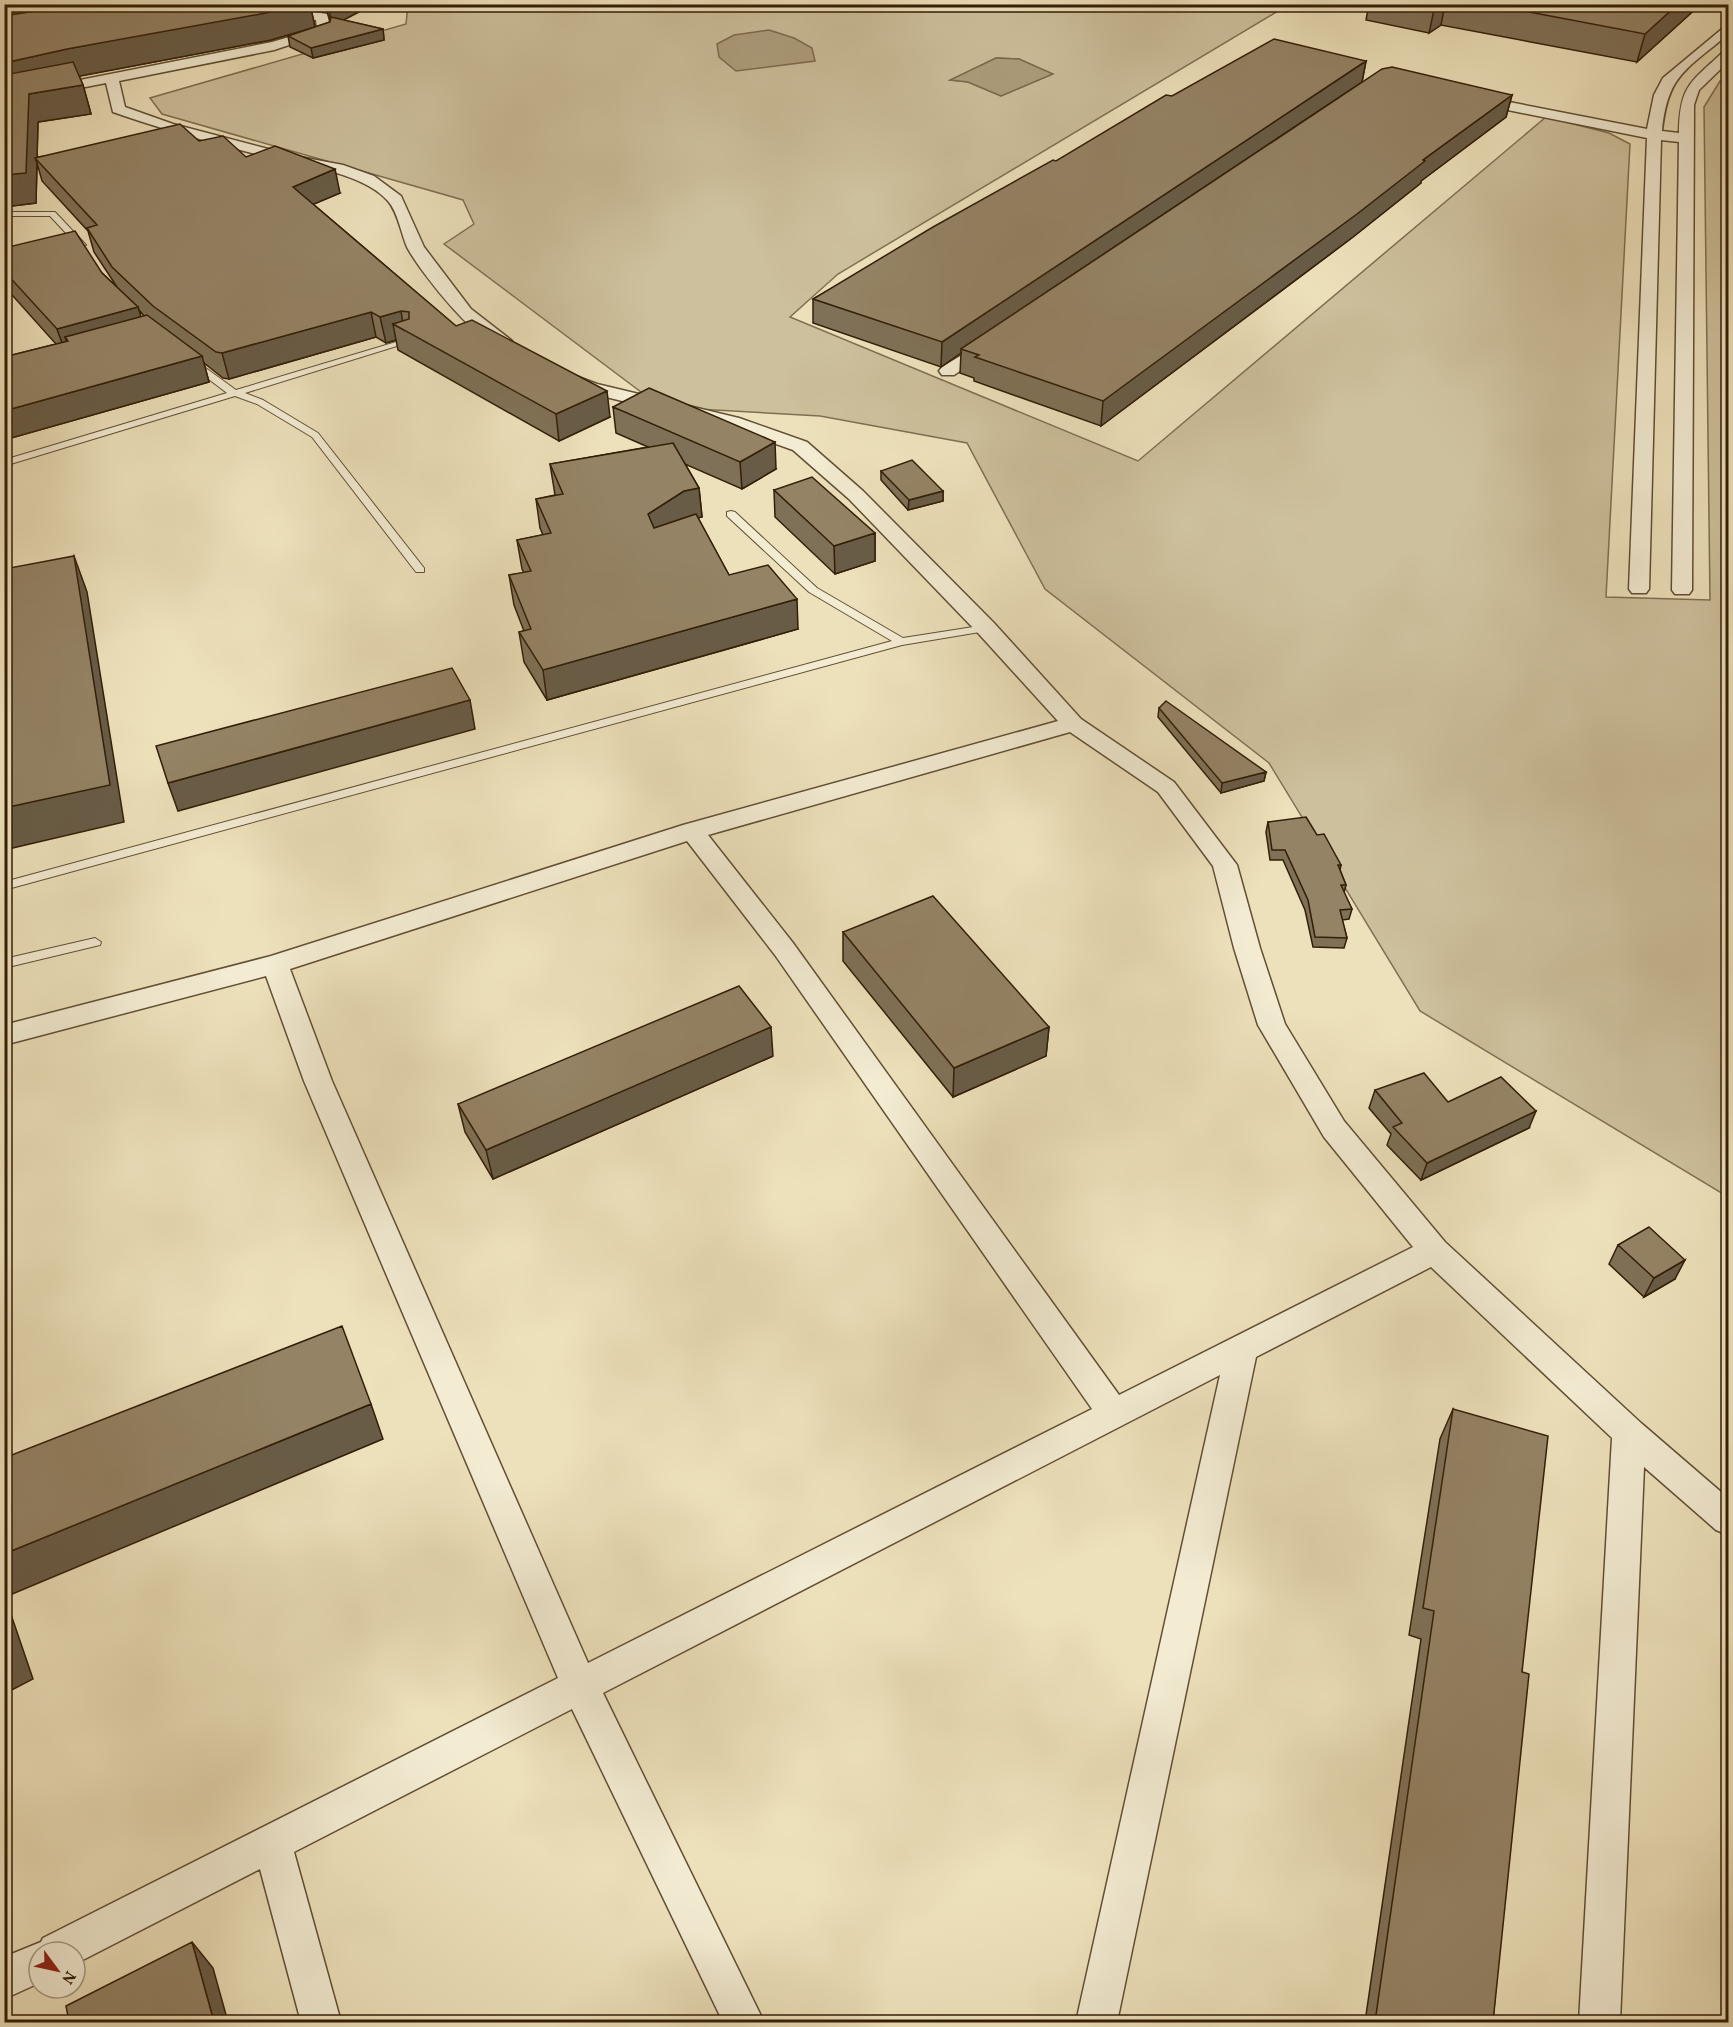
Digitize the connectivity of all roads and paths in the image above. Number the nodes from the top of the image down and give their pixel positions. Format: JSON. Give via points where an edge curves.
{"nodes":[{"id":1,"x":230,"y":6,"type":"edge"},
{"id":2,"x":1728,"y":28,"type":"edge"},
{"id":3,"x":1728,"y":55,"type":"edge"},
{"id":4,"x":112,"y":80,"type":"junction"},
{"id":5,"x":1460,"y":96,"type":"edge"},
{"id":6,"x":4,"y":99,"type":"edge"},
{"id":7,"x":1654,"y":135,"type":"junction"},
{"id":8,"x":1687,"y":138,"type":"junction"},
{"id":9,"x":4,"y":214,"type":"edge"},
{"id":10,"x":90,"y":257,"type":"edge"},
{"id":11,"x":1008,"y":331,"type":"edge"},
{"id":12,"x":409,"y":341,"type":"edge"},
{"id":13,"x":520,"y":353,"type":"edge"},
{"id":14,"x":184,"y":357,"type":"edge"},
{"id":15,"x":948,"y":371,"type":"dead end"},
{"id":16,"x":560,"y":373,"type":"edge"},
{"id":17,"x":232,"y":392,"type":"junction"},
{"id":18,"x":4,"y":463,"type":"edge"},
{"id":19,"x":731,"y":514,"type":"dead end"},
{"id":20,"x":420,"y":570,"type":"dead end"},
{"id":21,"x":1639,"y":589,"type":"dead end"},
{"id":22,"x":1682,"y":590,"type":"dead end"},
{"id":23,"x":986,"y":628,"type":"junction"},
{"id":24,"x":901,"y":642,"type":"junction"},
{"id":25,"x":1073,"y":724,"type":"junction"},
{"id":26,"x":692,"y":831,"type":"junction"},
{"id":27,"x":4,"y":886,"type":"edge"},
{"id":28,"x":94,"y":942,"type":"dead end"},
{"id":29,"x":4,"y":964,"type":"edge"},
{"id":30,"x":275,"y":964,"type":"junction"},
{"id":31,"x":4,"y":1035,"type":"edge"},
{"id":32,"x":1434,"y":1251,"type":"junction"},
{"id":33,"x":1242,"y":1349,"type":"junction"},
{"id":34,"x":1114,"y":1414,"type":"junction"},
{"id":35,"x":1629,"y":1433,"type":"junction"},
{"id":36,"x":1728,"y":1519,"type":"edge"},
{"id":37,"x":580,"y":1686,"type":"junction"},
{"id":38,"x":272,"y":1843,"type":"junction"},
{"id":39,"x":81,"y":1940,"type":"edge"},
{"id":40,"x":27,"y":1967,"type":"edge"},
{"id":41,"x":4,"y":1979,"type":"edge"},
{"id":42,"x":321,"y":2022,"type":"edge"},
{"id":43,"x":744,"y":2022,"type":"edge"},
{"id":44,"x":1098,"y":2022,"type":"edge"},
{"id":45,"x":1600,"y":2022,"type":"edge"}],
"edges":[{"from":1,"to":4,"type":"street","via":[[322,16],[324,31],[274,46]]},
{"from":2,"to":7,"type":"street","via":[[1666,83],[1660,94]]},
{"from":3,"to":8,"type":"street","via":[[1693,88],[1687,105]]},
{"from":4,"to":6,"type":"street"},
{"from":4,"to":13,"type":"street","via":[[118,108],[168,127],[369,178],[396,200],[416,248],[465,313]]},
{"from":5,"to":7,"type":"street"},
{"from":7,"to":8,"type":"street"},
{"from":7,"to":21,"type":"street"},
{"from":8,"to":22,"type":"street"},
{"from":9,"to":10,"type":"lane","via":[[52,214],[78,238]]},
{"from":11,"to":15,"type":"street"},
{"from":12,"to":17,"type":"lane"},
{"from":14,"to":17,"type":"lane"},
{"from":16,"to":23,"type":"street","via":[[591,388],[732,422],[800,446],[856,495]]},
{"from":17,"to":18,"type":"lane"},
{"from":17,"to":20,"type":"lane","via":[[260,402],[315,435]]},
{"from":19,"to":24,"type":"lane","via":[[813,590]]},
{"from":23,"to":24,"type":"lane"},
{"from":23,"to":25,"type":"street"},
{"from":24,"to":27,"type":"lane"},
{"from":25,"to":26,"type":"street"},
{"from":25,"to":32,"type":"street","via":[[1166,787],[1225,865],[1272,1024],[1334,1129]]},
{"from":26,"to":30,"type":"street"},
{"from":26,"to":34,"type":"street","via":[[784,949]]},
{"from":28,"to":29,"type":"lane"},
{"from":30,"to":31,"type":"street"},
{"from":30,"to":37,"type":"street","via":[[318,1081]]},
{"from":32,"to":33,"type":"street"},
{"from":32,"to":35,"type":"street"},
{"from":33,"to":34,"type":"street"},
{"from":33,"to":44,"type":"street"},
{"from":34,"to":37,"type":"street"},
{"from":35,"to":36,"type":"street"},
{"from":35,"to":45,"type":"street"},
{"from":37,"to":38,"type":"street"},
{"from":37,"to":43,"type":"street"},
{"from":38,"to":39,"type":"street"},
{"from":38,"to":42,"type":"street"},
{"from":40,"to":41,"type":"street"}]}
